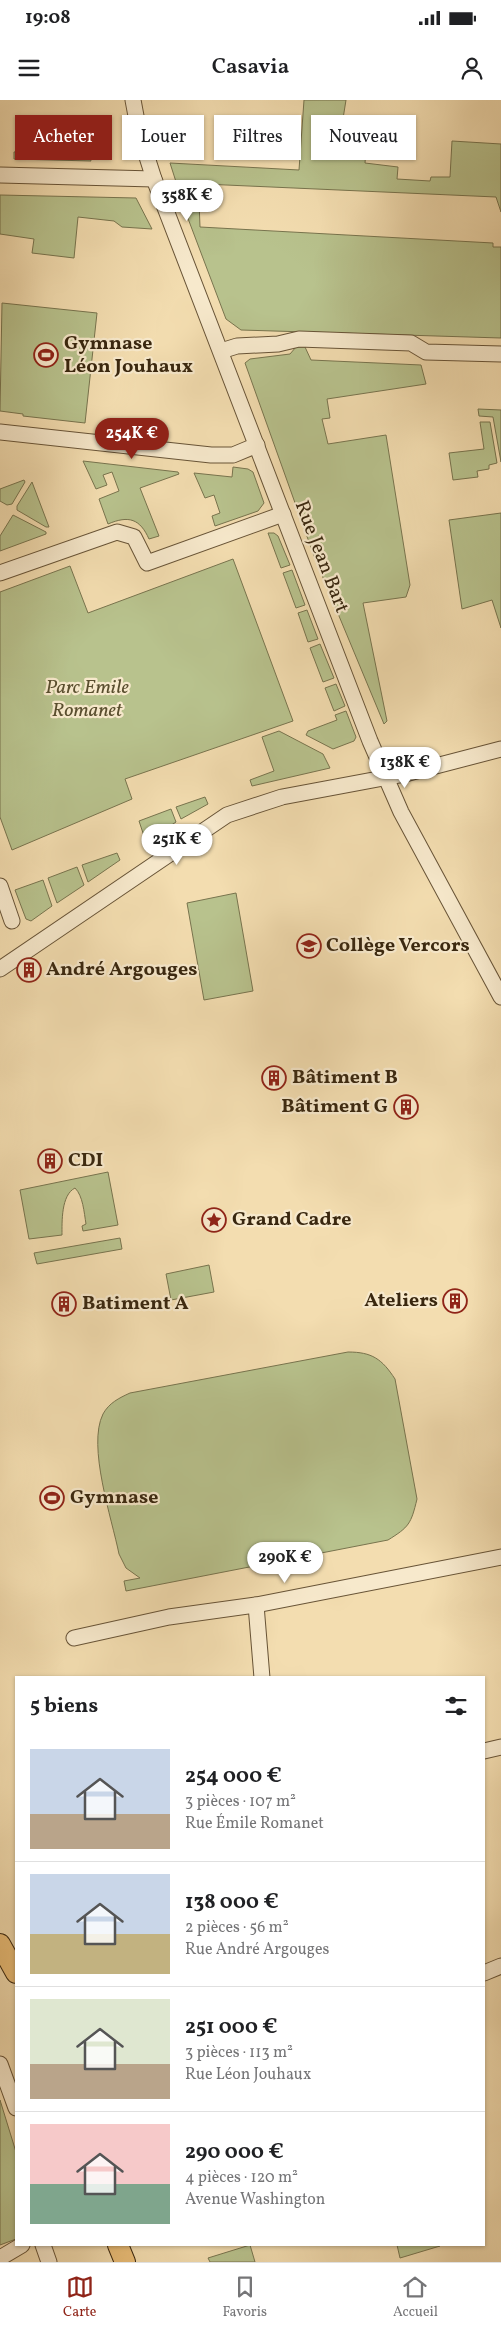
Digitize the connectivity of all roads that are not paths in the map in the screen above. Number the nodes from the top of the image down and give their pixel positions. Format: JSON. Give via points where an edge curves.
{"nodes":[{"id":1,"x":133,"y":100,"type":"edge"},
{"id":2,"x":0,"y":175,"type":"edge"},
{"id":3,"x":154,"y":179,"type":"junction"},
{"id":4,"x":221,"y":352,"type":"junction"},
{"id":5,"x":501,"y":354,"type":"edge"},
{"id":6,"x":0,"y":432,"type":"edge"},
{"id":7,"x":257,"y":445,"type":"junction"},
{"id":8,"x":283,"y":514,"type":"junction"},
{"id":9,"x":0,"y":573,"type":"edge"},
{"id":10,"x":501,"y":749,"type":"edge"},
{"id":11,"x":385,"y":777,"type":"junction"},
{"id":12,"x":0,"y":886,"type":"edge"},
{"id":13,"x":12,"y":921,"type":"dead end"},
{"id":14,"x":0,"y":969,"type":"edge"},
{"id":15,"x":501,"y":997,"type":"edge"},
{"id":16,"x":501,"y":1557,"type":"edge"},
{"id":17,"x":256,"y":1605,"type":"junction"},
{"id":18,"x":74,"y":1638,"type":"dead end"},
{"id":19,"x":262,"y":1676,"type":"edge"},
{"id":20,"x":501,"y":1747,"type":"edge"},
{"id":21,"x":485,"y":1751,"type":"edge"},
{"id":22,"x":501,"y":1966,"type":"edge"},
{"id":23,"x":485,"y":1972,"type":"edge"},
{"id":24,"x":0,"y":2064,"type":"edge"},
{"id":25,"x":15,"y":2105,"type":"edge"},
{"id":26,"x":20,"y":2246,"type":"edge"},
{"id":27,"x":43,"y":2246,"type":"edge"},
{"id":28,"x":118,"y":2246,"type":"edge"},
{"id":29,"x":0,"y":2258,"type":"edge"},
{"id":30,"x":49,"y":2262,"type":"edge"},
{"id":31,"x":124,"y":2262,"type":"edge"}],
"edges":[{"from":1,"to":3,"type":"street","name":"Rue Jean Bart"},
{"from":2,"to":3,"type":"street"},
{"from":3,"to":4,"type":"street","name":"Rue Jean Bart"},
{"from":4,"to":5,"type":"street","via":[[237,346],[278,344],[299,339],[411,343],[426,352]]},
{"from":4,"to":7,"type":"street","name":"Rue Jean Bart"},
{"from":6,"to":7,"type":"street","via":[[211,455],[233,455]]},
{"from":7,"to":8,"type":"street","name":"Rue Jean Bart"},
{"from":8,"to":9,"type":"street","via":[[147,563],[134,537],[117,532]]},
{"from":8,"to":11,"type":"street","name":"Rue Jean Bart"},
{"from":10,"to":11,"type":"street"},
{"from":11,"to":14,"type":"street","via":[[268,800],[227,815]]},
{"from":11,"to":15,"type":"street","name":"Rue Jean Bart"},
{"from":12,"to":13,"type":"street"},
{"from":16,"to":17,"type":"street"},
{"from":17,"to":18,"type":"street","via":[[168,1617]]},
{"from":17,"to":19,"type":"street"},
{"from":20,"to":21,"type":"street"},
{"from":22,"to":23,"type":"street"},
{"from":24,"to":25,"type":"street"},
{"from":26,"to":29,"type":"street"},
{"from":27,"to":30,"type":"street"},
{"from":28,"to":31,"type":"main road"}]}
